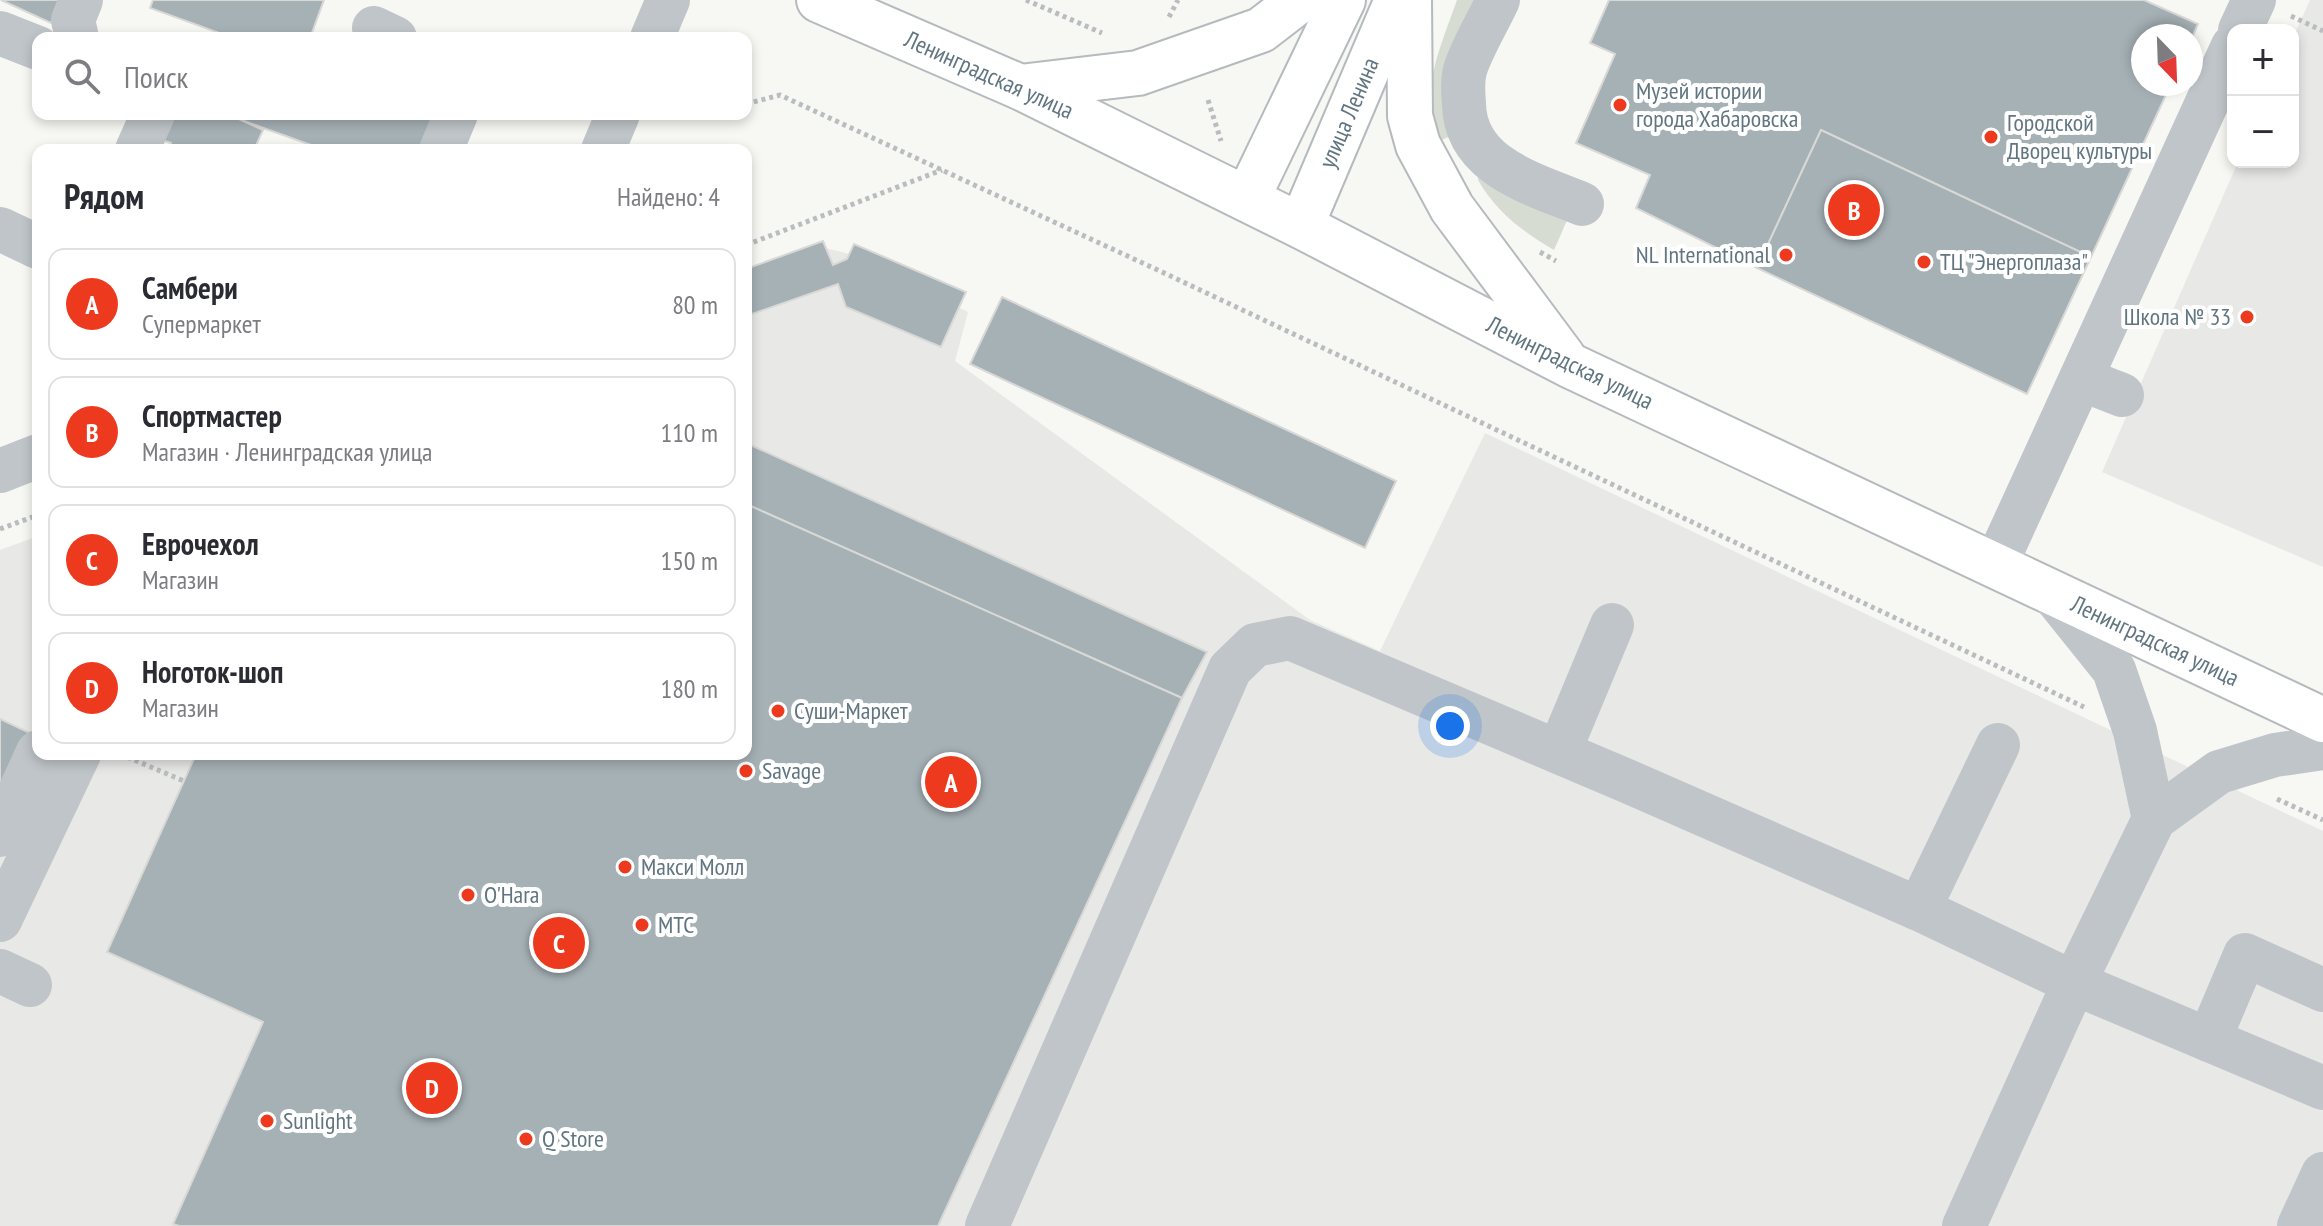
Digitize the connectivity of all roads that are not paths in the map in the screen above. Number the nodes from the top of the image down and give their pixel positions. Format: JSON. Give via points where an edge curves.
{"nodes":[{"id":1,"x":81,"y":0,"type":"edge"},
{"id":2,"x":668,"y":0,"type":"edge"},
{"id":3,"x":819,"y":0,"type":"edge"},
{"id":4,"x":1300,"y":0,"type":"edge"},
{"id":5,"x":1343,"y":0,"type":"edge"},
{"id":6,"x":1397,"y":0,"type":"edge"},
{"id":7,"x":1409,"y":0,"type":"edge"},
{"id":8,"x":1498,"y":0,"type":"edge"},
{"id":9,"x":2254,"y":0,"type":"edge"},
{"id":10,"x":2243,"y":24,"type":"edge"},
{"id":11,"x":76,"y":32,"type":"edge"},
{"id":12,"x":655,"y":32,"type":"edge"},
{"id":13,"x":0,"y":33,"type":"edge"},
{"id":14,"x":32,"y":46,"type":"edge"},
{"id":15,"x":2227,"y":71,"type":"edge"},
{"id":16,"x":1020,"y":87,"type":"junction"},
{"id":17,"x":150,"y":120,"type":"edge"},
{"id":18,"x":454,"y":120,"type":"edge"},
{"id":19,"x":616,"y":120,"type":"edge"},
{"id":20,"x":140,"y":144,"type":"edge"},
{"id":21,"x":444,"y":144,"type":"edge"},
{"id":22,"x":606,"y":144,"type":"edge"},
{"id":23,"x":1247,"y":199,"type":"junction"},
{"id":24,"x":1582,"y":204,"type":"dead end"},
{"id":25,"x":1301,"y":226,"type":"junction"},
{"id":26,"x":0,"y":229,"type":"edge"},
{"id":27,"x":32,"y":244,"type":"edge"},
{"id":28,"x":1569,"y":365,"type":"junction"},
{"id":29,"x":2081,"y":379,"type":"junction"},
{"id":30,"x":2122,"y":395,"type":"dead end"},
{"id":31,"x":32,"y":458,"type":"edge"},
{"id":32,"x":0,"y":471,"type":"edge"},
{"id":33,"x":1995,"y":566,"type":"junction"},
{"id":34,"x":2053,"y":594,"type":"junction"},
{"id":35,"x":1612,"y":625,"type":"dead end"},
{"id":36,"x":2323,"y":720,"type":"edge"},
{"id":37,"x":1998,"y":745,"type":"dead end"},
{"id":38,"x":2323,"y":748,"type":"edge"},
{"id":39,"x":1559,"y":752,"type":"junction"},
{"id":40,"x":34,"y":760,"type":"edge"},
{"id":41,"x":76,"y":760,"type":"edge"},
{"id":42,"x":2154,"y":819,"type":"junction"},
{"id":43,"x":0,"y":835,"type":"edge"},
{"id":44,"x":1919,"y":909,"type":"junction"},
{"id":45,"x":0,"y":920,"type":"edge"},
{"id":46,"x":2074,"y":983,"type":"junction"},
{"id":47,"x":2323,"y":990,"type":"edge"},
{"id":48,"x":2209,"y":1040,"type":"junction"},
{"id":49,"x":2323,"y":1088,"type":"edge"},
{"id":50,"x":2323,"y":1174,"type":"edge"},
{"id":51,"x":987,"y":1226,"type":"edge"},
{"id":52,"x":1964,"y":1226,"type":"edge"},
{"id":53,"x":2299,"y":1226,"type":"edge"}],
"edges":[{"from":1,"to":11,"type":"street","via":[[73,20]]},
{"from":2,"to":12,"type":"street"},
{"from":3,"to":16,"type":"main road","name":"Ленинградская улица"},
{"from":4,"to":16,"type":"main road","via":[[1261,30],[1138,73]]},
{"from":5,"to":23,"type":"main road"},
{"from":6,"to":25,"type":"main road","name":"улица Ленина"},
{"from":7,"to":28,"type":"main road","via":[[1410,116],[1418,145],[1452,208]]},
{"from":8,"to":24,"type":"street","via":[[1465,69],[1469,131],[1496,166]]},
{"from":9,"to":10,"type":"street"},
{"from":13,"to":14,"type":"street"},
{"from":15,"to":29,"type":"street"},
{"from":16,"to":23,"type":"main road","name":"Ленинградская улица"},
{"from":17,"to":20,"type":"street"},
{"from":18,"to":21,"type":"street"},
{"from":19,"to":22,"type":"street"},
{"from":23,"to":25,"type":"main road","name":"Ленинградская улица"},
{"from":25,"to":28,"type":"main road","name":"Ленинградская улица"},
{"from":26,"to":27,"type":"street"},
{"from":28,"to":33,"type":"main road","name":"Ленинградская улица"},
{"from":29,"to":30,"type":"street"},
{"from":29,"to":33,"type":"street"},
{"from":31,"to":32,"type":"street"},
{"from":33,"to":34,"type":"main road","name":"Ленинградская улица"},
{"from":34,"to":36,"type":"main road","name":"Ленинградская улица"},
{"from":34,"to":42,"type":"street","via":[[2114,670],[2135,731]]},
{"from":35,"to":39,"type":"street"},
{"from":37,"to":44,"type":"street"},
{"from":38,"to":42,"type":"street","via":[[2219,772]]},
{"from":39,"to":44,"type":"street"},
{"from":39,"to":51,"type":"street","via":[[1290,638],[1255,645],[1230,669]]},
{"from":40,"to":43,"type":"street"},
{"from":41,"to":45,"type":"street"},
{"from":42,"to":46,"type":"street"},
{"from":44,"to":46,"type":"street"},
{"from":46,"to":48,"type":"street"},
{"from":46,"to":52,"type":"street"},
{"from":47,"to":48,"type":"street","via":[[2245,955]]},
{"from":48,"to":49,"type":"street"},
{"from":50,"to":53,"type":"street"}]}
